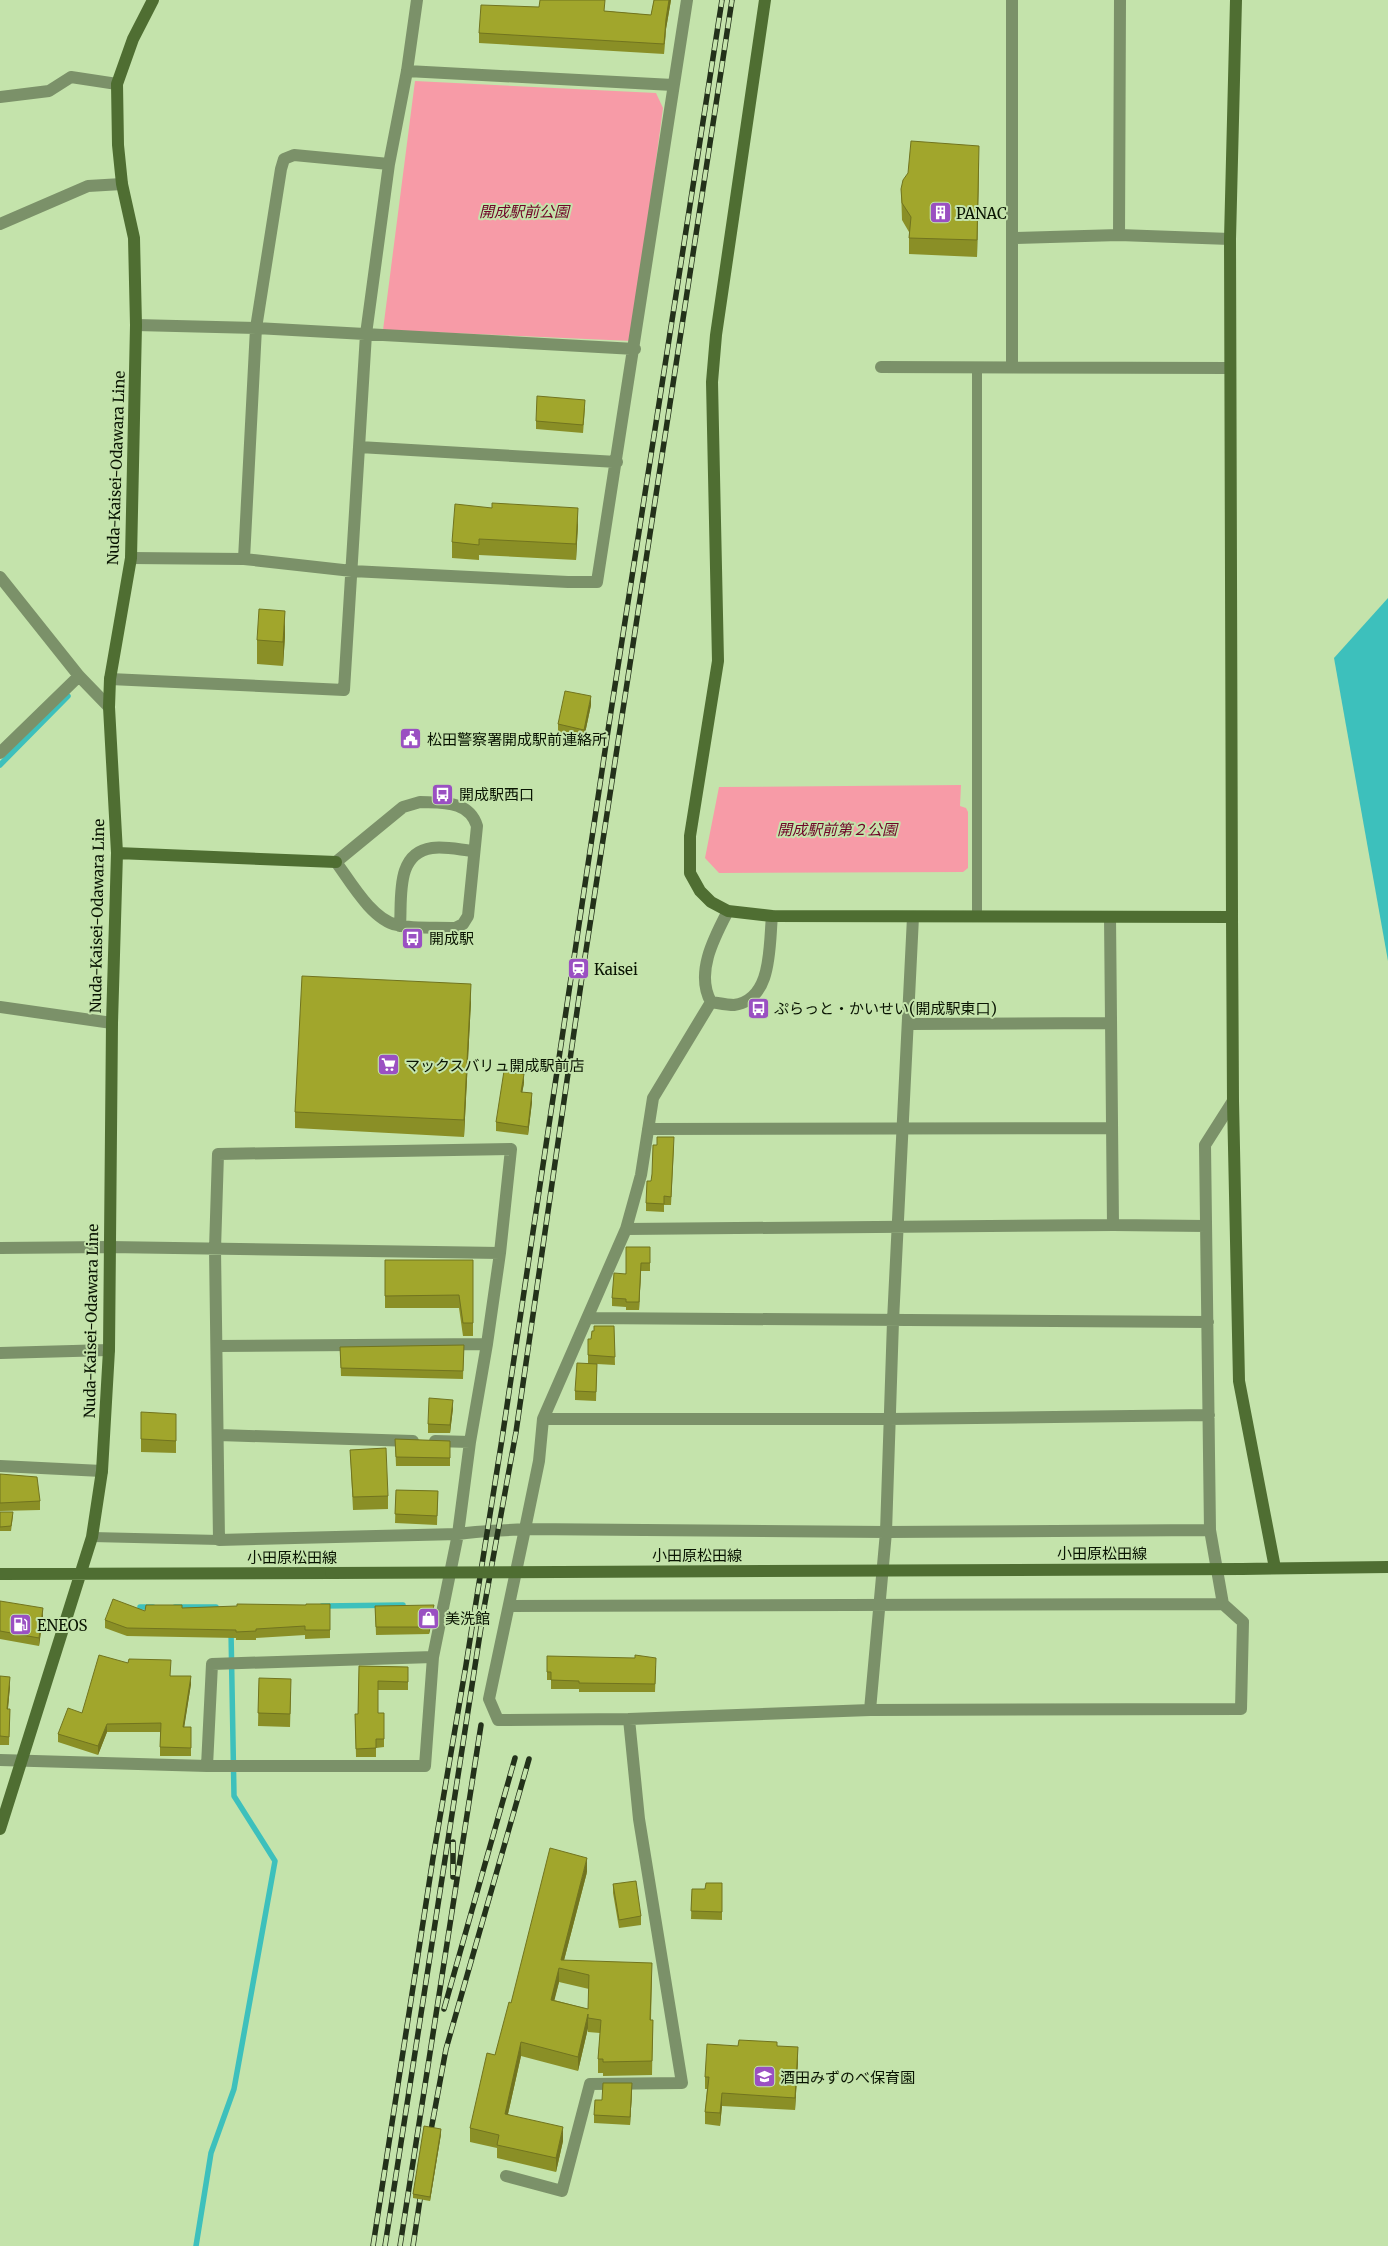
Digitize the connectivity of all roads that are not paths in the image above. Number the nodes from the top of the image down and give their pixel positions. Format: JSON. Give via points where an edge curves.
{"nodes":[{"id":1,"x":153,"y":0,"type":"edge"},
{"id":2,"x":417,"y":0,"type":"edge"},
{"id":3,"x":688,"y":0,"type":"edge"},
{"id":4,"x":765,"y":0,"type":"edge"},
{"id":5,"x":1012,"y":0,"type":"edge"},
{"id":6,"x":1120,"y":0,"type":"edge"},
{"id":7,"x":1236,"y":0,"type":"edge"},
{"id":8,"x":407,"y":71,"type":"junction"},
{"id":9,"x":117,"y":84,"type":"junction"},
{"id":10,"x":673,"y":85,"type":"junction"},
{"id":11,"x":0,"y":97,"type":"edge"},
{"id":12,"x":389,"y":164,"type":"junction"},
{"id":13,"x":122,"y":184,"type":"junction"},
{"id":14,"x":0,"y":224,"type":"edge"},
{"id":15,"x":1119,"y":235,"type":"junction"},
{"id":16,"x":1012,"y":238,"type":"junction"},
{"id":17,"x":1230,"y":240,"type":"junction"},
{"id":18,"x":136,"y":325,"type":"junction"},
{"id":19,"x":256,"y":328,"type":"junction"},
{"id":20,"x":366,"y":334,"type":"junction"},
{"id":21,"x":635,"y":349,"type":"junction"},
{"id":22,"x":881,"y":367,"type":"dead end"},
{"id":23,"x":977,"y":367,"type":"junction"},
{"id":24,"x":1012,"y":367,"type":"junction"},
{"id":25,"x":1230,"y":368,"type":"junction"},
{"id":26,"x":359,"y":447,"type":"junction"},
{"id":27,"x":617,"y":462,"type":"junction"},
{"id":28,"x":131,"y":558,"type":"junction"},
{"id":29,"x":244,"y":559,"type":"junction"},
{"id":30,"x":352,"y":571,"type":"junction"},
{"id":31,"x":0,"y":577,"type":"edge"},
{"id":32,"x":79,"y":676,"type":"junction"},
{"id":33,"x":110,"y":678,"type":"junction"},
{"id":34,"x":109,"y":707,"type":"junction"},
{"id":35,"x":0,"y":752,"type":"edge"},
{"id":36,"x":474,"y":852,"type":"junction"},
{"id":37,"x":117,"y":853,"type":"junction"},
{"id":38,"x":336,"y":862,"type":"junction"},
{"id":39,"x":728,"y":911,"type":"junction"},
{"id":40,"x":772,"y":916,"type":"junction"},
{"id":41,"x":913,"y":917,"type":"junction"},
{"id":42,"x":977,"y":917,"type":"junction"},
{"id":43,"x":1110,"y":917,"type":"junction"},
{"id":44,"x":1232,"y":917,"type":"junction"},
{"id":45,"x":400,"y":926,"type":"junction"},
{"id":46,"x":710,"y":1002,"type":"junction"},
{"id":47,"x":0,"y":1007,"type":"edge"},
{"id":48,"x":1111,"y":1023,"type":"junction"},
{"id":49,"x":112,"y":1024,"type":"junction"},
{"id":50,"x":908,"y":1024,"type":"junction"},
{"id":51,"x":1233,"y":1102,"type":"junction"},
{"id":52,"x":903,"y":1128,"type":"junction"},
{"id":53,"x":1112,"y":1128,"type":"junction"},
{"id":54,"x":648,"y":1129,"type":"junction"},
{"id":55,"x":1113,"y":1225,"type":"junction"},
{"id":56,"x":1206,"y":1226,"type":"junction"},
{"id":57,"x":898,"y":1228,"type":"junction"},
{"id":58,"x":626,"y":1229,"type":"junction"},
{"id":59,"x":109,"y":1247,"type":"junction"},
{"id":60,"x":0,"y":1248,"type":"edge"},
{"id":61,"x":216,"y":1249,"type":"junction"},
{"id":62,"x":500,"y":1254,"type":"junction"},
{"id":63,"x":588,"y":1318,"type":"junction"},
{"id":64,"x":893,"y":1321,"type":"junction"},
{"id":65,"x":1208,"y":1322,"type":"junction"},
{"id":66,"x":487,"y":1344,"type":"junction"},
{"id":67,"x":217,"y":1346,"type":"junction"},
{"id":68,"x":109,"y":1350,"type":"junction"},
{"id":69,"x":0,"y":1353,"type":"edge"},
{"id":70,"x":1209,"y":1415,"type":"junction"},
{"id":71,"x":543,"y":1419,"type":"junction"},
{"id":72,"x":890,"y":1419,"type":"junction"},
{"id":73,"x":219,"y":1435,"type":"junction"},
{"id":74,"x":470,"y":1442,"type":"junction"},
{"id":75,"x":0,"y":1466,"type":"edge"},
{"id":76,"x":102,"y":1471,"type":"junction"},
{"id":77,"x":525,"y":1529,"type":"junction"},
{"id":78,"x":1210,"y":1530,"type":"junction"},
{"id":79,"x":886,"y":1532,"type":"junction"},
{"id":80,"x":458,"y":1534,"type":"junction"},
{"id":81,"x":92,"y":1537,"type":"junction"},
{"id":82,"x":219,"y":1540,"type":"junction"},
{"id":83,"x":1275,"y":1568,"type":"junction"},
{"id":84,"x":1388,"y":1568,"type":"edge"},
{"id":85,"x":0,"y":1574,"type":"edge"},
{"id":86,"x":79,"y":1574,"type":"junction"},
{"id":87,"x":880,"y":1604,"type":"junction"},
{"id":88,"x":1223,"y":1604,"type":"junction"},
{"id":89,"x":509,"y":1606,"type":"junction"},
{"id":90,"x":433,"y":1657,"type":"junction"},
{"id":91,"x":870,"y":1710,"type":"junction"},
{"id":92,"x":630,"y":1719,"type":"junction"},
{"id":93,"x":0,"y":1760,"type":"edge"},
{"id":94,"x":22,"y":1760,"type":"junction"},
{"id":95,"x":207,"y":1766,"type":"junction"},
{"id":96,"x":0,"y":1829,"type":"edge"},
{"id":97,"x":506,"y":2176,"type":"dead end"}],
"edges":[{"from":1,"to":9,"type":"street","name":"Nuda-Kaisei-Odawara Line","via":[[133,39]]},
{"from":2,"to":8,"type":"street"},
{"from":3,"to":10,"type":"street"},
{"from":4,"to":39,"type":"street","via":[[716,335],[712,382],[718,661],[690,836],[690,873],[711,902]]},
{"from":5,"to":16,"type":"street"},
{"from":6,"to":15,"type":"street"},
{"from":7,"to":17,"type":"street"},
{"from":8,"to":10,"type":"street"},
{"from":8,"to":12,"type":"street"},
{"from":9,"to":11,"type":"street","via":[[71,77],[49,90]]},
{"from":9,"to":13,"type":"street","name":"Nuda-Kaisei-Odawara Line"},
{"from":10,"to":21,"type":"street"},
{"from":12,"to":19,"type":"street","via":[[294,155],[284,159]]},
{"from":12,"to":20,"type":"street"},
{"from":13,"to":14,"type":"street","via":[[88,186]]},
{"from":13,"to":18,"type":"street","name":"Nuda-Kaisei-Odawara Line","via":[[134,238]]},
{"from":15,"to":16,"type":"street"},
{"from":15,"to":17,"type":"street"},
{"from":16,"to":24,"type":"street"},
{"from":17,"to":25,"type":"street"},
{"from":18,"to":19,"type":"street"},
{"from":18,"to":28,"type":"street","name":"Nuda-Kaisei-Odawara Line"},
{"from":19,"to":20,"type":"street"},
{"from":19,"to":29,"type":"street"},
{"from":20,"to":21,"type":"street"},
{"from":20,"to":26,"type":"street"},
{"from":21,"to":27,"type":"street"},
{"from":22,"to":23,"type":"street"},
{"from":23,"to":24,"type":"street"},
{"from":23,"to":42,"type":"lane"},
{"from":24,"to":25,"type":"street"},
{"from":25,"to":44,"type":"street"},
{"from":26,"to":27,"type":"street"},
{"from":26,"to":30,"type":"street"},
{"from":27,"to":30,"type":"street","via":[[598,582]]},
{"from":28,"to":29,"type":"street"},
{"from":28,"to":33,"type":"street","name":"Nuda-Kaisei-Odawara Line"},
{"from":29,"to":30,"type":"street"},
{"from":30,"to":33,"type":"street","via":[[344,690]]},
{"from":31,"to":32,"type":"street"},
{"from":32,"to":34,"type":"street"},
{"from":32,"to":35,"type":"street"},
{"from":33,"to":34,"type":"street","name":"Nuda-Kaisei-Odawara Line"},
{"from":34,"to":37,"type":"street","name":"Nuda-Kaisei-Odawara Line"},
{"from":36,"to":38,"type":"street","via":[[474,816],[456,804],[420,802],[404,807]]},
{"from":36,"to":45,"type":"street","via":[[432,848],[414,855],[403,872]]},
{"from":36,"to":45,"type":"street","via":[[468,916],[463,924],[455,928]]},
{"from":37,"to":38,"type":"street"},
{"from":37,"to":49,"type":"street","name":"Nuda-Kaisei-Odawara Line"},
{"from":38,"to":45,"type":"street","via":[[380,917]]},
{"from":39,"to":40,"type":"street"},
{"from":39,"to":46,"type":"street","via":[[711,942],[705,975],[705,992]]},
{"from":40,"to":41,"type":"street"},
{"from":40,"to":46,"type":"street","via":[[766,977],[754,997],[734,1004]]},
{"from":41,"to":42,"type":"street"},
{"from":41,"to":50,"type":"street"},
{"from":42,"to":43,"type":"street"},
{"from":43,"to":44,"type":"street"},
{"from":43,"to":48,"type":"street"},
{"from":44,"to":51,"type":"street"},
{"from":46,"to":54,"type":"street","via":[[653,1098]]},
{"from":47,"to":49,"type":"street"},
{"from":48,"to":50,"type":"street"},
{"from":48,"to":53,"type":"street"},
{"from":49,"to":59,"type":"street","name":"Nuda-Kaisei-Odawara Line"},
{"from":50,"to":52,"type":"street"},
{"from":51,"to":56,"type":"street","via":[[1205,1145]]},
{"from":51,"to":83,"type":"street","via":[[1239,1381]]},
{"from":52,"to":53,"type":"street"},
{"from":52,"to":54,"type":"street"},
{"from":52,"to":57,"type":"street"},
{"from":53,"to":55,"type":"street"},
{"from":54,"to":58,"type":"street","via":[[641,1174]]},
{"from":55,"to":56,"type":"street"},
{"from":55,"to":57,"type":"street"},
{"from":56,"to":65,"type":"street"},
{"from":57,"to":58,"type":"street"},
{"from":57,"to":64,"type":"street"},
{"from":58,"to":63,"type":"street"},
{"from":59,"to":60,"type":"street"},
{"from":59,"to":61,"type":"street"},
{"from":59,"to":68,"type":"street","name":"Nuda-Kaisei-Odawara Line"},
{"from":61,"to":62,"type":"street"},
{"from":61,"to":62,"type":"street","via":[[218,1154],[510,1149]]},
{"from":61,"to":67,"type":"street"},
{"from":62,"to":66,"type":"street"},
{"from":63,"to":64,"type":"street"},
{"from":63,"to":71,"type":"street"},
{"from":64,"to":65,"type":"street"},
{"from":64,"to":72,"type":"street"},
{"from":65,"to":70,"type":"street"},
{"from":66,"to":67,"type":"street"},
{"from":66,"to":74,"type":"street"},
{"from":67,"to":73,"type":"street"},
{"from":68,"to":69,"type":"street"},
{"from":68,"to":76,"type":"street","name":"Nuda-Kaisei-Odawara Line"},
{"from":70,"to":72,"type":"street"},
{"from":70,"to":78,"type":"street"},
{"from":71,"to":72,"type":"street"},
{"from":71,"to":77,"type":"street","via":[[539,1461]]},
{"from":72,"to":79,"type":"street"},
{"from":73,"to":74,"type":"street"},
{"from":73,"to":82,"type":"street"},
{"from":74,"to":80,"type":"street"},
{"from":75,"to":76,"type":"street"},
{"from":76,"to":81,"type":"street","name":"Nuda-Kaisei-Odawara Line"},
{"from":77,"to":79,"type":"street"},
{"from":77,"to":80,"type":"street","via":[[487,1529]]},
{"from":77,"to":89,"type":"street"},
{"from":78,"to":79,"type":"street"},
{"from":78,"to":88,"type":"street"},
{"from":79,"to":87,"type":"street"},
{"from":80,"to":82,"type":"street"},
{"from":80,"to":90,"type":"street"},
{"from":81,"to":82,"type":"lane"},
{"from":81,"to":86,"type":"street","name":"Nuda-Kaisei-Odawara Line"},
{"from":83,"to":84,"type":"street","name":"小田原松田線"},
{"from":83,"to":86,"type":"street","name":"小田原松田線","bridge":true},
{"from":85,"to":86,"type":"street","name":"小田原松田線"},
{"from":86,"to":94,"type":"street","name":"Nuda-Kaisei-Odawara Line"},
{"from":87,"to":88,"type":"street"},
{"from":87,"to":89,"type":"street"},
{"from":87,"to":91,"type":"street"},
{"from":88,"to":91,"type":"street","via":[[1243,1622],[1241,1709]]},
{"from":89,"to":92,"type":"street","via":[[489,1699],[498,1720]]},
{"from":90,"to":95,"type":"street","via":[[212,1664]]},
{"from":90,"to":95,"type":"street","via":[[425,1766]]},
{"from":91,"to":92,"type":"street"},
{"from":92,"to":97,"type":"street","via":[[639,1819],[682,2083],[590,2084],[562,2191]]},
{"from":93,"to":94,"type":"street"},
{"from":94,"to":95,"type":"street"},
{"from":94,"to":96,"type":"street","name":"Nuda-Kaisei-Odawara Line"}]}
